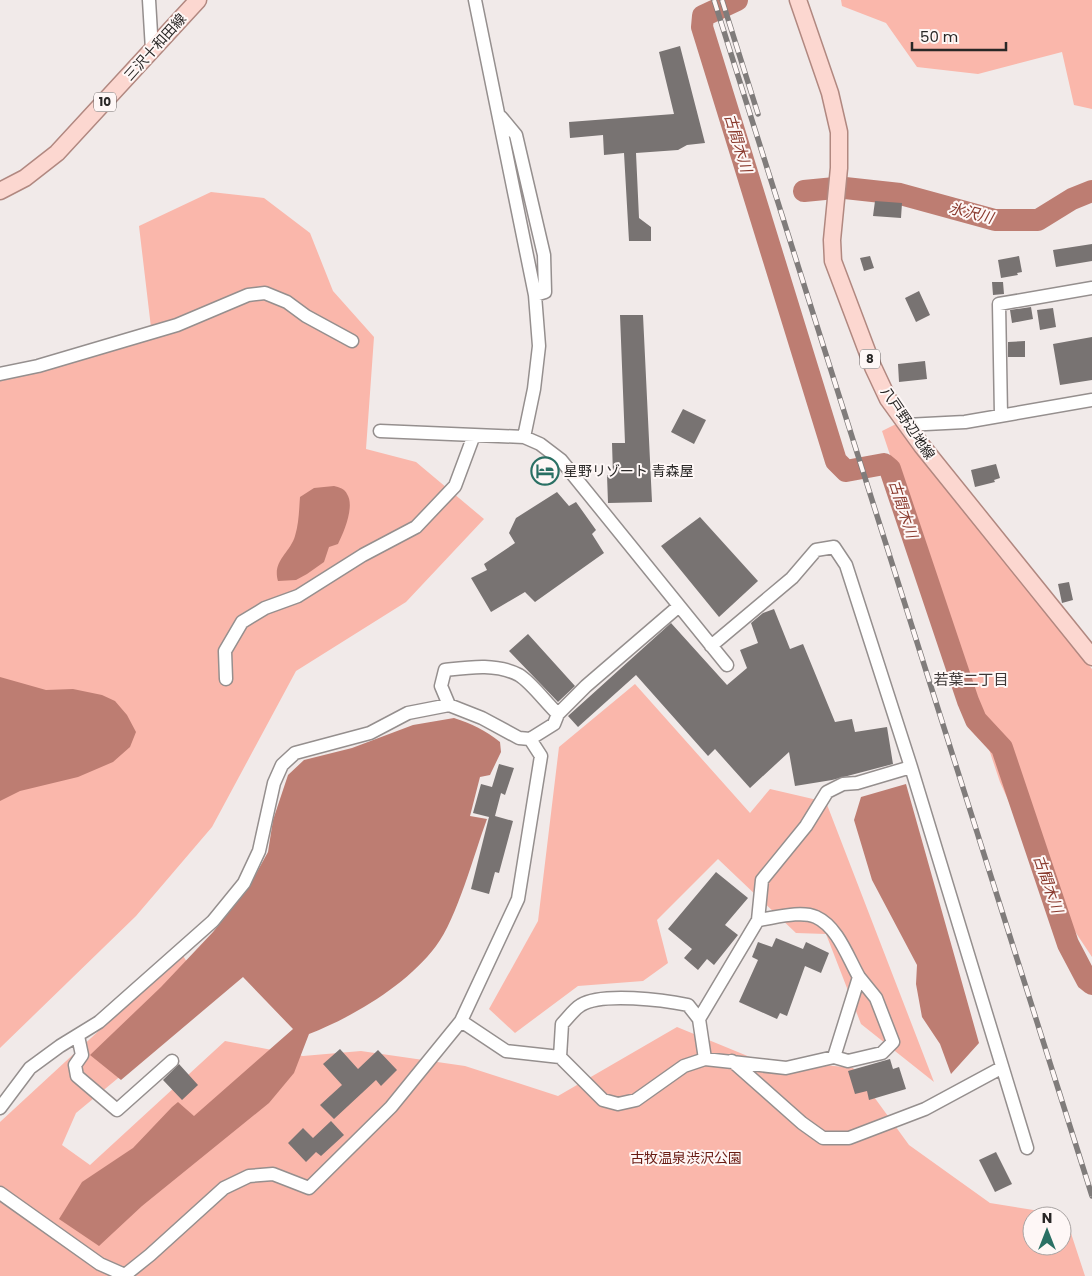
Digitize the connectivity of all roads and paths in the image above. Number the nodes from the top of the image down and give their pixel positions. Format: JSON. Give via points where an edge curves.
{"nodes":[{"id":1,"x":148,"y":0,"type":"edge"},
{"id":2,"x":198,"y":0,"type":"edge"},
{"id":3,"x":475,"y":0,"type":"edge"},
{"id":4,"x":798,"y":0,"type":"edge"},
{"id":5,"x":152,"y":50,"type":"junction"},
{"id":6,"x":0,"y":191,"type":"edge"},
{"id":7,"x":1092,"y":288,"type":"edge"},
{"id":8,"x":352,"y":342,"type":"dead end"},
{"id":9,"x":0,"y":374,"type":"edge"},
{"id":10,"x":1092,"y":400,"type":"edge"},
{"id":11,"x":1001,"y":415,"type":"junction"},
{"id":12,"x":906,"y":425,"type":"junction"},
{"id":13,"x":380,"y":431,"type":"dead end"},
{"id":14,"x":474,"y":435,"type":"junction"},
{"id":15,"x":524,"y":438,"type":"junction"},
{"id":16,"x":679,"y":606,"type":"junction"},
{"id":17,"x":711,"y":646,"type":"junction"},
{"id":18,"x":1092,"y":657,"type":"edge"},
{"id":19,"x":727,"y":665,"type":"dead end"},
{"id":20,"x":226,"y":679,"type":"dead end"},
{"id":21,"x":449,"y":705,"type":"junction"},
{"id":22,"x":558,"y":714,"type":"junction"},
{"id":23,"x":530,"y":739,"type":"junction"},
{"id":24,"x":911,"y":767,"type":"junction"},
{"id":25,"x":758,"y":920,"type":"junction"},
{"id":26,"x":859,"y":978,"type":"junction"},
{"id":27,"x":699,"y":1019,"type":"junction"},
{"id":28,"x":461,"y":1021,"type":"junction"},
{"id":29,"x":78,"y":1036,"type":"junction"},
{"id":30,"x":560,"y":1057,"type":"junction"},
{"id":31,"x":834,"y":1057,"type":"junction"},
{"id":32,"x":705,"y":1059,"type":"junction"},
{"id":33,"x":172,"y":1061,"type":"dead end"},
{"id":34,"x":732,"y":1061,"type":"junction"},
{"id":35,"x":1001,"y":1068,"type":"junction"},
{"id":36,"x":0,"y":1108,"type":"edge"},
{"id":37,"x":1026,"y":1148,"type":"dead end"},
{"id":38,"x":0,"y":1194,"type":"edge"}],
"edges":[{"from":1,"to":5,"type":"street"},
{"from":2,"to":5,"type":"main road","name":"三沢十和田線","number":"10"},
{"from":3,"to":15,"type":"street","via":[[535,295],[539,346]]},
{"from":4,"to":12,"type":"main road","name":"八戸野辺地線","number":"8","via":[[830,93],[839,132],[832,240],[834,261],[873,367],[888,399]]},
{"from":5,"to":6,"type":"main road","name":"三沢十和田線","number":"10","via":[[57,153],[25,178]]},
{"from":7,"to":11,"type":"street","via":[[999,304]]},
{"from":8,"to":9,"type":"street","via":[[287,302],[265,293],[248,295],[177,326]]},
{"from":10,"to":11,"type":"street"},
{"from":11,"to":12,"type":"street","via":[[965,422]]},
{"from":12,"to":18,"type":"main road","name":"八戸野辺地線","number":"8"},
{"from":13,"to":14,"type":"street"},
{"from":14,"to":15,"type":"street"},
{"from":14,"to":20,"type":"street","via":[[454,486],[416,526],[298,596],[265,608],[242,622],[225,651]]},
{"from":15,"to":16,"type":"street","via":[[540,444],[561,460]]},
{"from":16,"to":17,"type":"street"},
{"from":16,"to":22,"type":"street"},
{"from":17,"to":19,"type":"street"},
{"from":17,"to":24,"type":"street","via":[[792,578],[816,550],[834,547],[846,565]]},
{"from":21,"to":22,"type":"street","via":[[441,686],[445,670],[478,666],[500,668],[520,676]]},
{"from":21,"to":23,"type":"street","via":[[519,738]]},
{"from":21,"to":29,"type":"street","via":[[408,713],[370,733],[295,753],[282,764],[274,783],[259,851],[244,883],[213,921],[99,1022]]},
{"from":22,"to":23,"type":"street","via":[[554,724]]},
{"from":23,"to":28,"type":"street","via":[[541,756],[518,899]]},
{"from":24,"to":25,"type":"street","via":[[857,784],[843,784],[827,792],[806,826],[762,880]]},
{"from":24,"to":35,"type":"street"},
{"from":25,"to":26,"type":"street","via":[[802,915],[816,917],[835,934]]},
{"from":25,"to":27,"type":"street"},
{"from":26,"to":31,"type":"street"},
{"from":26,"to":31,"type":"street","via":[[876,998],[893,1042],[882,1053],[848,1061]]},
{"from":27,"to":30,"type":"street","via":[[688,1005],[660,999],[611,998],[581,1004],[562,1024]]},
{"from":27,"to":32,"type":"street"},
{"from":28,"to":30,"type":"street","via":[[506,1051]]},
{"from":28,"to":38,"type":"street","via":[[391,1107],[309,1188],[273,1174],[249,1176],[224,1188],[125,1275],[100,1264]]},
{"from":29,"to":33,"type":"street","via":[[82,1055],[75,1065],[77,1076],[117,1110]]},
{"from":29,"to":36,"type":"street","via":[[30,1068]]},
{"from":30,"to":32,"type":"street","via":[[603,1100],[618,1104],[636,1100],[684,1066]]},
{"from":31,"to":34,"type":"street","via":[[786,1068]]},
{"from":32,"to":34,"type":"street"},
{"from":34,"to":35,"type":"street","via":[[823,1138],[849,1138],[925,1109]]},
{"from":35,"to":37,"type":"street"}]}
